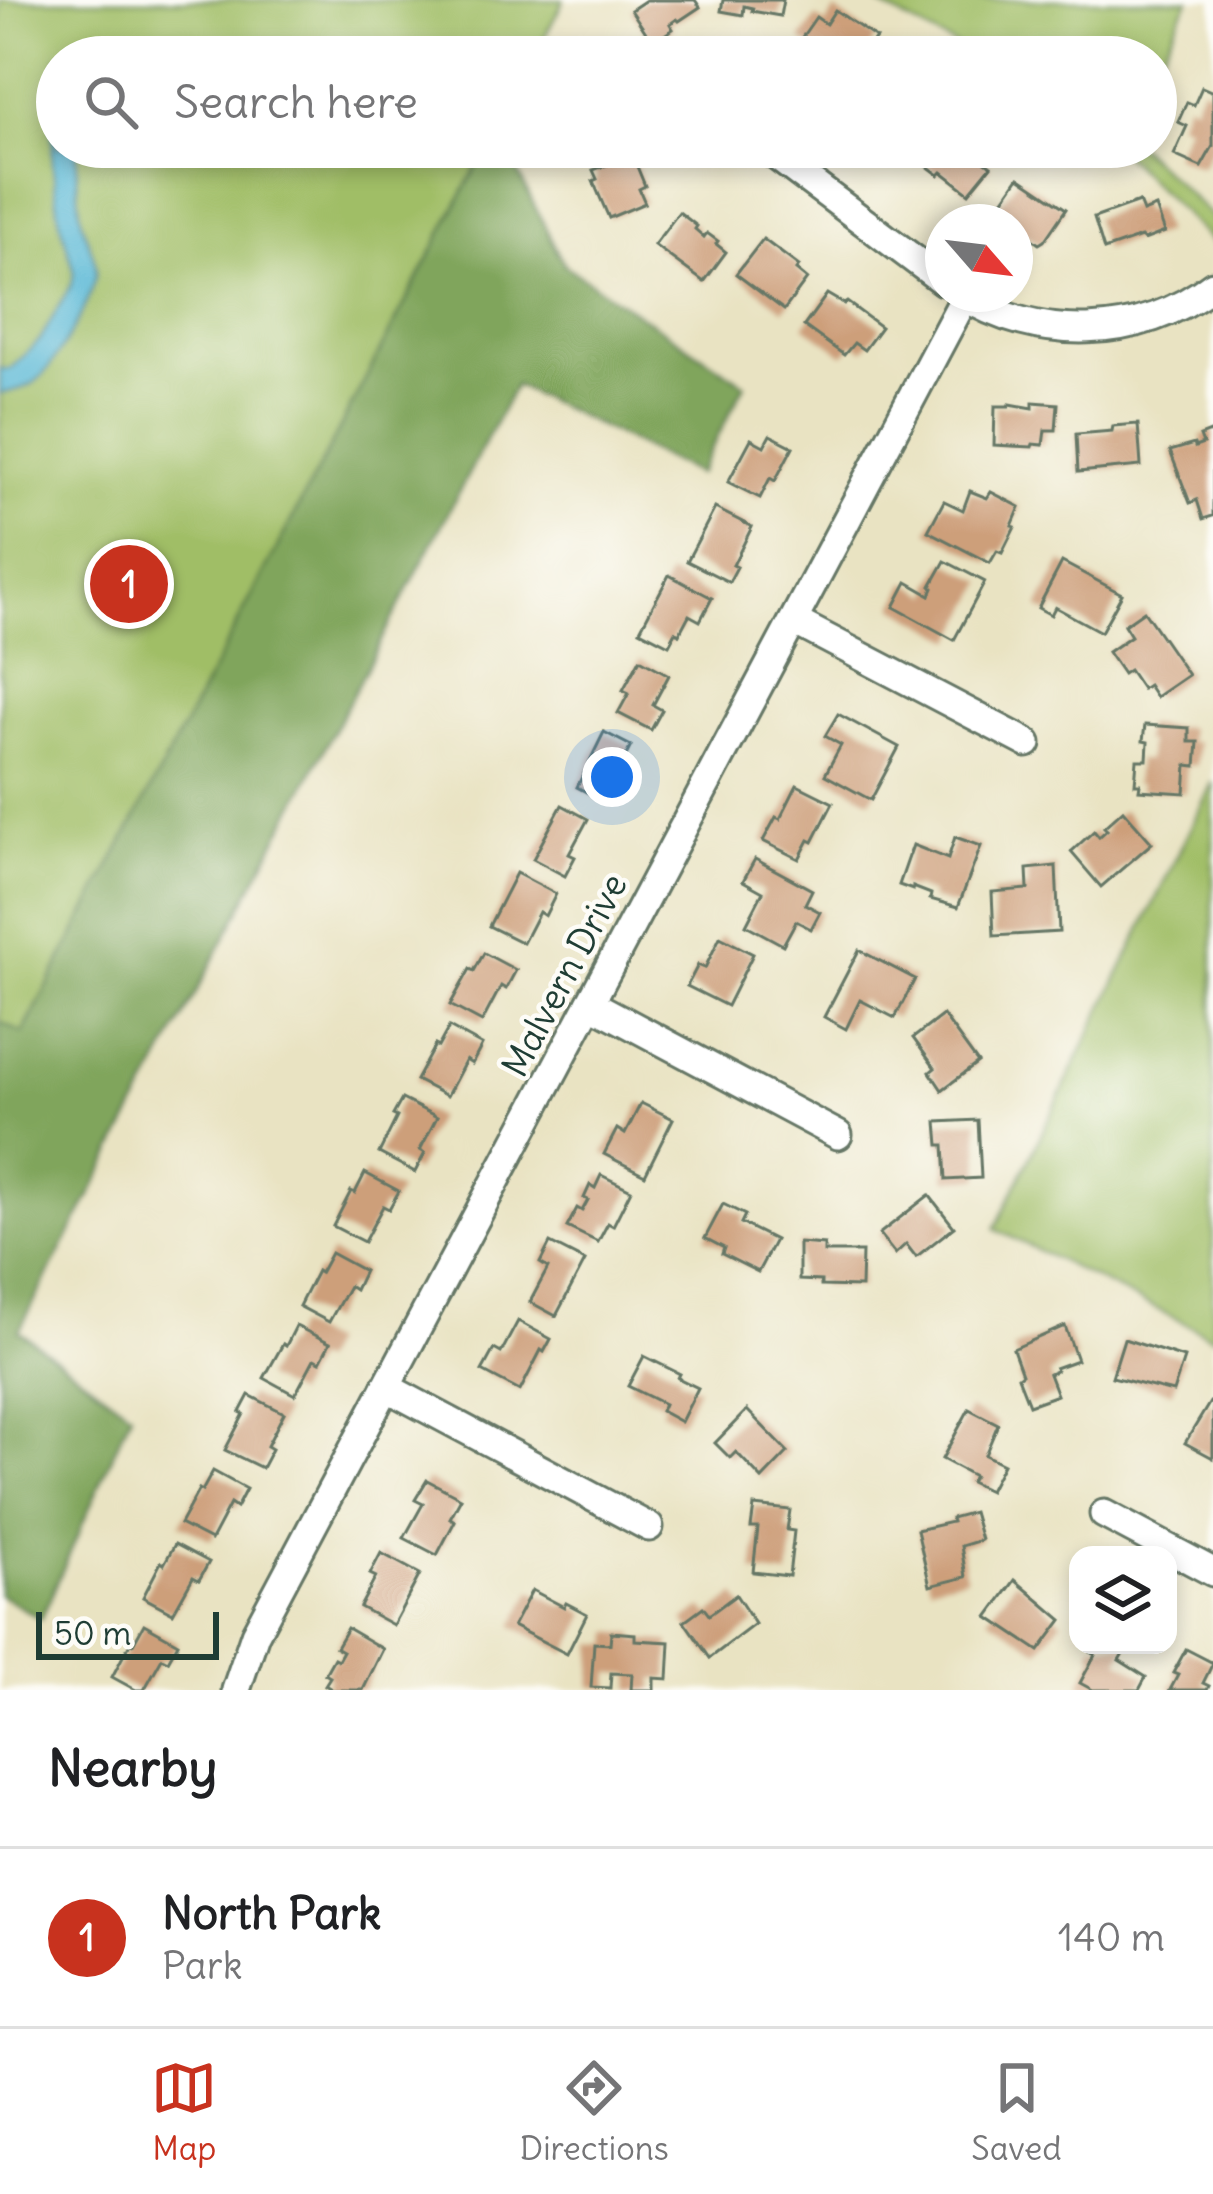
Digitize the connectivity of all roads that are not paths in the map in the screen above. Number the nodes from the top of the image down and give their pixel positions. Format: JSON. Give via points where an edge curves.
{"nodes":[{"id":1,"x":792,"y":168,"type":"edge"},
{"id":2,"x":925,"y":268,"type":"edge"},
{"id":3,"x":1213,"y":285,"type":"edge"},
{"id":4,"x":946,"y":312,"type":"edge"},
{"id":5,"x":994,"y":312,"type":"edge"},
{"id":6,"x":794,"y":621,"type":"junction"},
{"id":7,"x":1027,"y":743,"type":"dead end"},
{"id":8,"x":590,"y":1003,"type":"junction"},
{"id":9,"x":838,"y":1135,"type":"dead end"},
{"id":10,"x":386,"y":1387,"type":"junction"},
{"id":11,"x":1104,"y":1514,"type":"dead end"},
{"id":12,"x":649,"y":1527,"type":"dead end"},
{"id":13,"x":1213,"y":1572,"type":"edge"},
{"id":14,"x":236,"y":1690,"type":"edge"}],
"edges":[{"from":1,"to":2,"type":"street"},
{"from":3,"to":5,"type":"street","via":[[1169,311],[1102,329],[1029,324]]},
{"from":4,"to":6,"type":"street","name":"Malvern Drive"},
{"from":6,"to":7,"type":"street"},
{"from":6,"to":8,"type":"street","name":"Malvern Drive"},
{"from":8,"to":9,"type":"street"},
{"from":8,"to":10,"type":"street","name":"Malvern Drive"},
{"from":10,"to":12,"type":"street"},
{"from":10,"to":14,"type":"street","name":"Malvern Drive","via":[[255,1634]]},
{"from":11,"to":13,"type":"street"}]}
